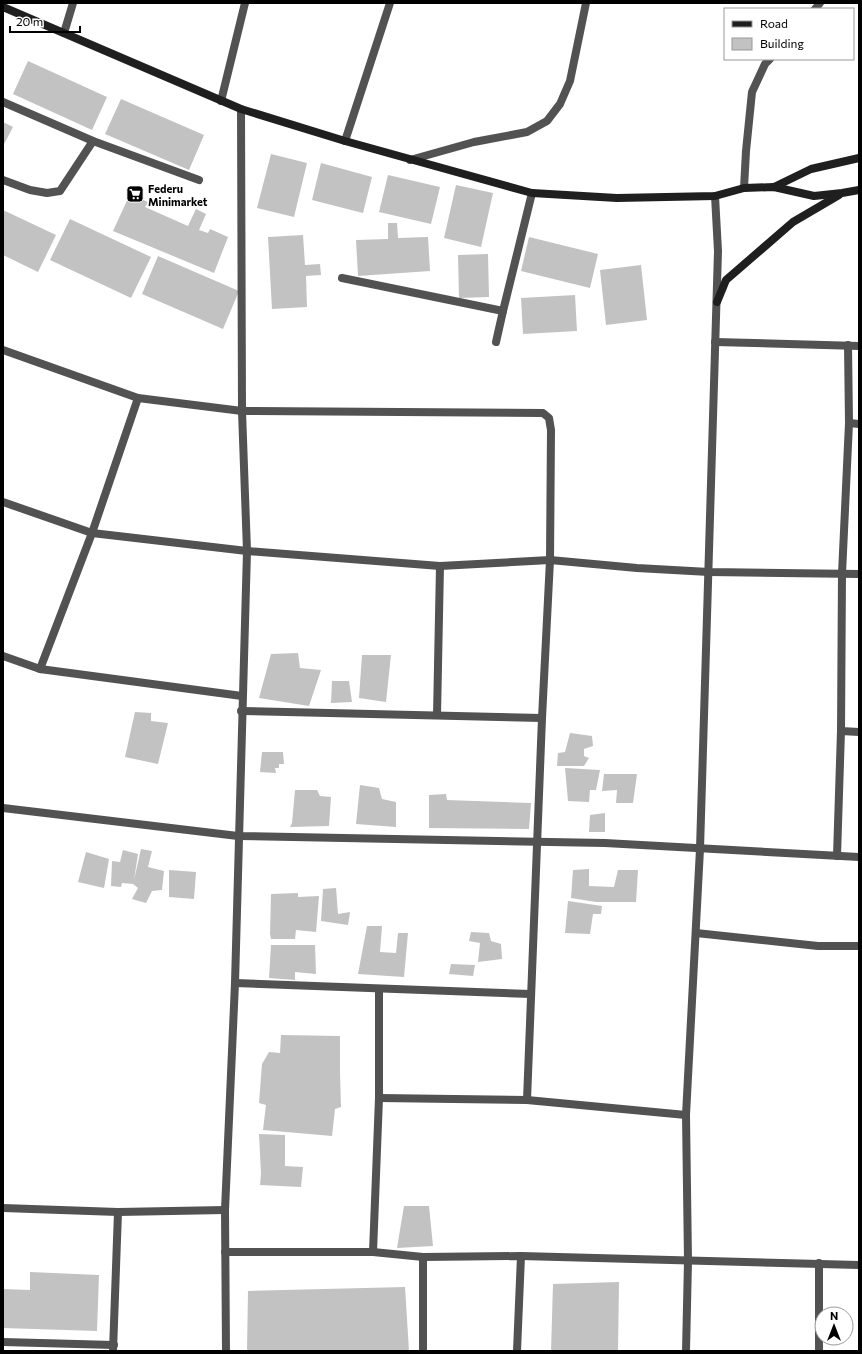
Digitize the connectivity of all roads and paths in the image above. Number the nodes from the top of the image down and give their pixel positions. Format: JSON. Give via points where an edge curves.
{"nodes":[{"id":1,"x":73,"y":3,"type":"edge"},
{"id":2,"x":244,"y":3,"type":"edge"},
{"id":3,"x":390,"y":3,"type":"edge"},
{"id":4,"x":586,"y":3,"type":"edge"},
{"id":5,"x":3,"y":7,"type":"edge"},
{"id":6,"x":64,"y":34,"type":"junction"},
{"id":7,"x":769,"y":60,"type":"edge"},
{"id":8,"x":221,"y":101,"type":"junction"},
{"id":9,"x":3,"y":102,"type":"edge"},
{"id":10,"x":241,"y":109,"type":"junction"},
{"id":11,"x":345,"y":141,"type":"junction"},
{"id":12,"x":93,"y":142,"type":"junction"},
{"id":13,"x":859,"y":158,"type":"edge"},
{"id":14,"x":410,"y":160,"type":"junction"},
{"id":15,"x":3,"y":180,"type":"edge"},
{"id":16,"x":199,"y":180,"type":"dead end"},
{"id":17,"x":744,"y":188,"type":"junction"},
{"id":18,"x":774,"y":188,"type":"junction"},
{"id":19,"x":859,"y":190,"type":"edge"},
{"id":20,"x":532,"y":193,"type":"junction"},
{"id":21,"x":842,"y":193,"type":"junction"},
{"id":22,"x":715,"y":196,"type":"junction"},
{"id":23,"x":342,"y":278,"type":"dead end"},
{"id":24,"x":716,"y":302,"type":"junction"},
{"id":25,"x":503,"y":311,"type":"junction"},
{"id":26,"x":496,"y":342,"type":"dead end"},
{"id":27,"x":715,"y":342,"type":"junction"},
{"id":28,"x":848,"y":345,"type":"junction"},
{"id":29,"x":859,"y":346,"type":"edge"},
{"id":30,"x":3,"y":350,"type":"edge"},
{"id":31,"x":138,"y":398,"type":"junction"},
{"id":32,"x":242,"y":411,"type":"junction"},
{"id":33,"x":849,"y":423,"type":"junction"},
{"id":34,"x":859,"y":424,"type":"edge"},
{"id":35,"x":3,"y":502,"type":"edge"},
{"id":36,"x":92,"y":533,"type":"junction"},
{"id":37,"x":247,"y":551,"type":"junction"},
{"id":38,"x":550,"y":560,"type":"junction"},
{"id":39,"x":440,"y":566,"type":"junction"},
{"id":40,"x":709,"y":572,"type":"junction"},
{"id":41,"x":842,"y":574,"type":"junction"},
{"id":42,"x":859,"y":574,"type":"edge"},
{"id":43,"x":3,"y":656,"type":"edge"},
{"id":44,"x":40,"y":669,"type":"junction"},
{"id":45,"x":242,"y":696,"type":"junction"},
{"id":46,"x":242,"y":711,"type":"junction"},
{"id":47,"x":437,"y":715,"type":"junction"},
{"id":48,"x":542,"y":718,"type":"junction"},
{"id":49,"x":841,"y":731,"type":"junction"},
{"id":50,"x":859,"y":732,"type":"edge"},
{"id":51,"x":3,"y":808,"type":"edge"},
{"id":52,"x":238,"y":836,"type":"junction"},
{"id":53,"x":537,"y":842,"type":"junction"},
{"id":54,"x":700,"y":849,"type":"junction"},
{"id":55,"x":837,"y":856,"type":"junction"},
{"id":56,"x":859,"y":857,"type":"edge"},
{"id":57,"x":696,"y":933,"type":"junction"},
{"id":58,"x":859,"y":946,"type":"edge"},
{"id":59,"x":234,"y":983,"type":"junction"},
{"id":60,"x":379,"y":989,"type":"junction"},
{"id":61,"x":531,"y":994,"type":"junction"},
{"id":62,"x":379,"y":1098,"type":"junction"},
{"id":63,"x":527,"y":1100,"type":"junction"},
{"id":64,"x":686,"y":1115,"type":"junction"},
{"id":65,"x":3,"y":1208,"type":"edge"},
{"id":66,"x":225,"y":1210,"type":"junction"},
{"id":67,"x":118,"y":1212,"type":"junction"},
{"id":68,"x":225,"y":1252,"type":"junction"},
{"id":69,"x":373,"y":1252,"type":"junction"},
{"id":70,"x":521,"y":1256,"type":"junction"},
{"id":71,"x":423,"y":1257,"type":"junction"},
{"id":72,"x":688,"y":1261,"type":"junction"},
{"id":73,"x":819,"y":1263,"type":"junction"},
{"id":74,"x":859,"y":1265,"type":"edge"},
{"id":75,"x":3,"y":1342,"type":"edge"},
{"id":76,"x":114,"y":1348,"type":"edge"},
{"id":77,"x":226,"y":1351,"type":"edge"},
{"id":78,"x":423,"y":1351,"type":"edge"},
{"id":79,"x":517,"y":1351,"type":"edge"},
{"id":80,"x":686,"y":1351,"type":"edge"},
{"id":81,"x":819,"y":1351,"type":"edge"}],
"edges":[{"from":1,"to":6,"type":"street"},
{"from":2,"to":8,"type":"street"},
{"from":3,"to":11,"type":"street"},
{"from":4,"to":14,"type":"street","via":[[570,81],[560,104],[547,121],[527,132],[474,142]]},
{"from":5,"to":6,"type":"main road"},
{"from":6,"to":8,"type":"main road"},
{"from":7,"to":17,"type":"street","via":[[752,92]]},
{"from":8,"to":10,"type":"main road"},
{"from":9,"to":12,"type":"street"},
{"from":10,"to":11,"type":"main road"},
{"from":10,"to":32,"type":"street"},
{"from":11,"to":14,"type":"main road"},
{"from":12,"to":15,"type":"street","via":[[60,191],[47,193],[30,190]]},
{"from":12,"to":16,"type":"street"},
{"from":13,"to":18,"type":"main road","via":[[812,169]]},
{"from":14,"to":20,"type":"main road"},
{"from":17,"to":18,"type":"main road"},
{"from":17,"to":22,"type":"main road"},
{"from":18,"to":21,"type":"main road","via":[[814,196]]},
{"from":19,"to":21,"type":"main road"},
{"from":20,"to":22,"type":"main road","via":[[617,198]]},
{"from":20,"to":25,"type":"street"},
{"from":21,"to":24,"type":"main road","via":[[793,222],[726,280]]},
{"from":22,"to":24,"type":"street","via":[[718,251]]},
{"from":23,"to":25,"type":"street"},
{"from":24,"to":27,"type":"street"},
{"from":25,"to":26,"type":"street"},
{"from":27,"to":28,"type":"street"},
{"from":27,"to":40,"type":"street"},
{"from":28,"to":29,"type":"street"},
{"from":28,"to":33,"type":"street"},
{"from":30,"to":31,"type":"street"},
{"from":31,"to":32,"type":"street"},
{"from":31,"to":36,"type":"street"},
{"from":32,"to":37,"type":"street"},
{"from":32,"to":38,"type":"street","via":[[543,413],[549,418],[552,430]]},
{"from":33,"to":34,"type":"street"},
{"from":33,"to":41,"type":"street"},
{"from":35,"to":36,"type":"street"},
{"from":36,"to":37,"type":"street"},
{"from":36,"to":44,"type":"street"},
{"from":37,"to":39,"type":"street"},
{"from":37,"to":45,"type":"street"},
{"from":38,"to":39,"type":"street"},
{"from":38,"to":40,"type":"street"},
{"from":38,"to":48,"type":"street"},
{"from":39,"to":47,"type":"street"},
{"from":40,"to":41,"type":"street"},
{"from":40,"to":54,"type":"street"},
{"from":41,"to":42,"type":"street"},
{"from":41,"to":49,"type":"street"},
{"from":43,"to":44,"type":"street"},
{"from":44,"to":45,"type":"street"},
{"from":45,"to":46,"type":"street"},
{"from":46,"to":47,"type":"street"},
{"from":46,"to":52,"type":"street"},
{"from":47,"to":48,"type":"street"},
{"from":48,"to":53,"type":"street"},
{"from":49,"to":50,"type":"street"},
{"from":49,"to":55,"type":"street"},
{"from":51,"to":52,"type":"street"},
{"from":52,"to":53,"type":"street"},
{"from":52,"to":59,"type":"street"},
{"from":53,"to":54,"type":"street"},
{"from":53,"to":61,"type":"street"},
{"from":54,"to":55,"type":"street"},
{"from":54,"to":57,"type":"street"},
{"from":55,"to":56,"type":"street"},
{"from":57,"to":58,"type":"street","via":[[818,946]]},
{"from":57,"to":64,"type":"street"},
{"from":59,"to":60,"type":"street"},
{"from":59,"to":66,"type":"street"},
{"from":60,"to":61,"type":"street"},
{"from":60,"to":62,"type":"street"},
{"from":61,"to":63,"type":"street"},
{"from":62,"to":63,"type":"street"},
{"from":62,"to":69,"type":"street"},
{"from":63,"to":64,"type":"street"},
{"from":64,"to":72,"type":"street"},
{"from":65,"to":67,"type":"street"},
{"from":66,"to":67,"type":"street"},
{"from":66,"to":68,"type":"street"},
{"from":67,"to":76,"type":"street"},
{"from":68,"to":69,"type":"street"},
{"from":68,"to":77,"type":"street"},
{"from":69,"to":71,"type":"street"},
{"from":70,"to":71,"type":"street"},
{"from":70,"to":72,"type":"street"},
{"from":70,"to":79,"type":"street"},
{"from":71,"to":78,"type":"street"},
{"from":72,"to":73,"type":"street"},
{"from":72,"to":80,"type":"street"},
{"from":73,"to":74,"type":"street"},
{"from":73,"to":81,"type":"street"},
{"from":75,"to":76,"type":"street"}]}
